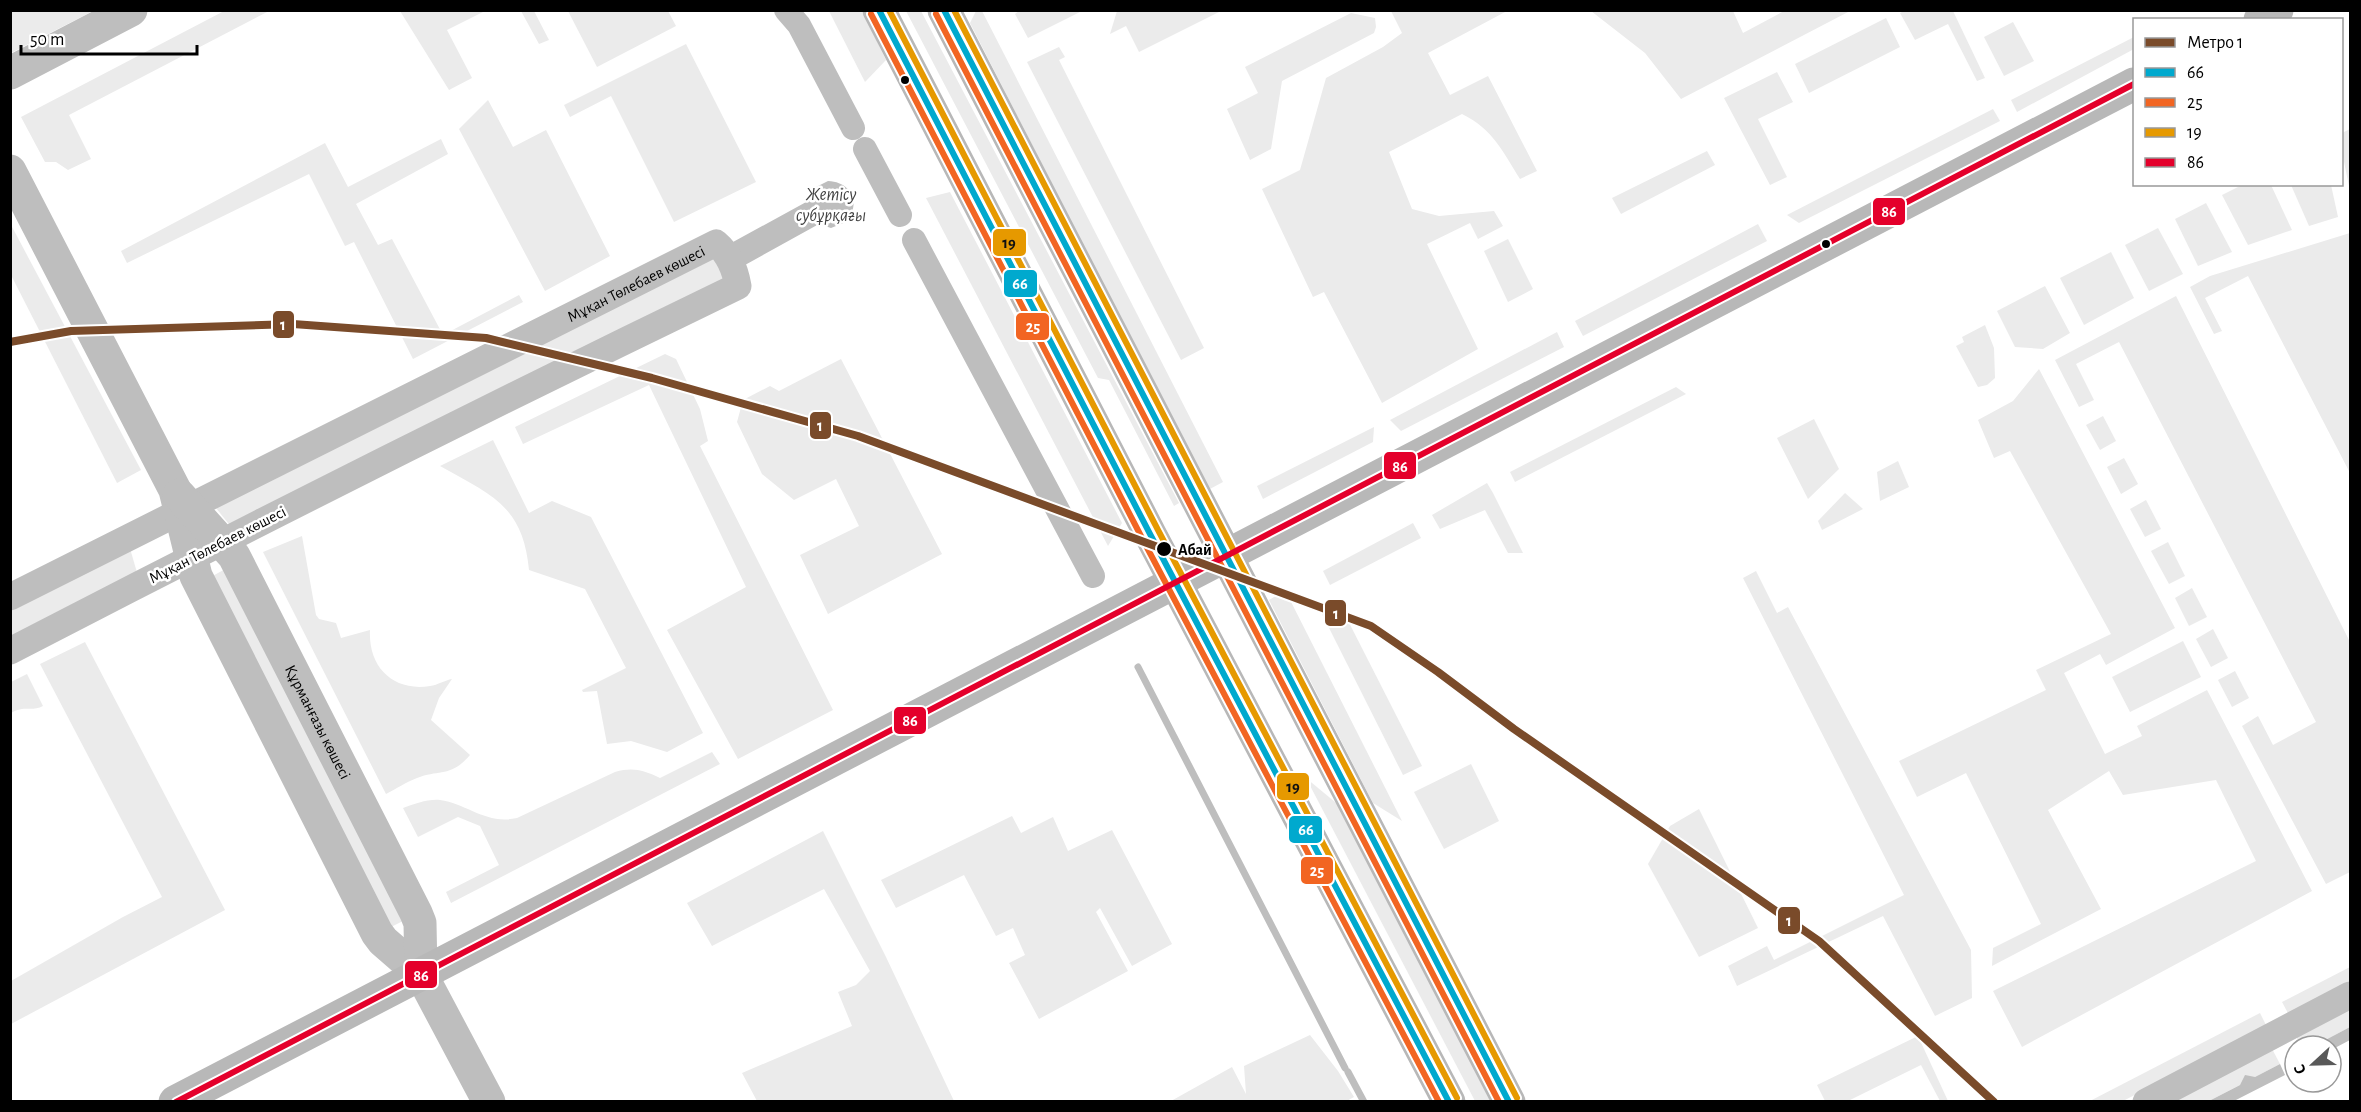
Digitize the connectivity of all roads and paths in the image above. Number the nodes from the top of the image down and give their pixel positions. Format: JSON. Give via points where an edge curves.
{"nodes":[{"id":1,"x":131,"y":10,"type":"edge"},
{"id":2,"x":879,"y":10,"type":"edge"},
{"id":3,"x":944,"y":10,"type":"edge"},
{"id":4,"x":2277,"y":10,"type":"edge"},
{"id":5,"x":2263,"y":18,"type":"edge"},
{"id":6,"x":10,"y":72,"type":"edge"},
{"id":7,"x":2133,"y":85,"type":"edge"},
{"id":8,"x":10,"y":171,"type":"edge"},
{"id":9,"x":181,"y":502,"type":"junction"},
{"id":10,"x":221,"y":542,"type":"junction"},
{"id":11,"x":191,"y":557,"type":"junction"},
{"id":12,"x":1226,"y":557,"type":"junction"},
{"id":13,"x":1176,"y":583,"type":"junction"},
{"id":14,"x":10,"y":597,"type":"edge"},
{"id":15,"x":10,"y":651,"type":"edge"},
{"id":16,"x":421,"y":974,"type":"junction"},
{"id":17,"x":2350,"y":995,"type":"edge"},
{"id":18,"x":175,"y":1101,"type":"edge"},
{"id":19,"x":489,"y":1101,"type":"edge"},
{"id":20,"x":1449,"y":1101,"type":"edge"},
{"id":21,"x":1509,"y":1101,"type":"edge"},
{"id":22,"x":2146,"y":1101,"type":"edge"}],
"edges":[{"from":1,"to":6,"type":"street"},
{"from":2,"to":13,"type":"main road"},
{"from":3,"to":12,"type":"main road"},
{"from":4,"to":5,"type":"main road"},
{"from":7,"to":12,"type":"main road"},
{"from":8,"to":9,"type":"street","name":"Құрманғазы көшесі"},
{"from":9,"to":10,"type":"street","name":"Құрманғазы көшесі"},
{"from":9,"to":10,"type":"street","name":"Мұқан Төлебаев көшесі","via":[[716,243],[726,252],[738,286]]},
{"from":9,"to":11,"type":"street","name":"Құрманғазы көшесі"},
{"from":9,"to":14,"type":"street","name":"Мұқан Төлебаев көшесі"},
{"from":10,"to":11,"type":"street","name":"Мұқан Төлебаев көшесі"},
{"from":10,"to":16,"type":"street","name":"Құрманғазы көшесі","via":[[234,556],[416,912],[420,923]]},
{"from":11,"to":15,"type":"street","name":"Мұқан Төлебаев көшесі"},
{"from":11,"to":16,"type":"street","name":"Құрманғазы көшесі","via":[[196,576],[377,933]]},
{"from":12,"to":13,"type":"main road"},
{"from":12,"to":21,"type":"main road"},
{"from":13,"to":16,"type":"main road"},
{"from":13,"to":20,"type":"main road"},
{"from":16,"to":18,"type":"main road"},
{"from":16,"to":19,"type":"street","name":"Құрманғазы көшесі"},
{"from":17,"to":22,"type":"street"}]}
